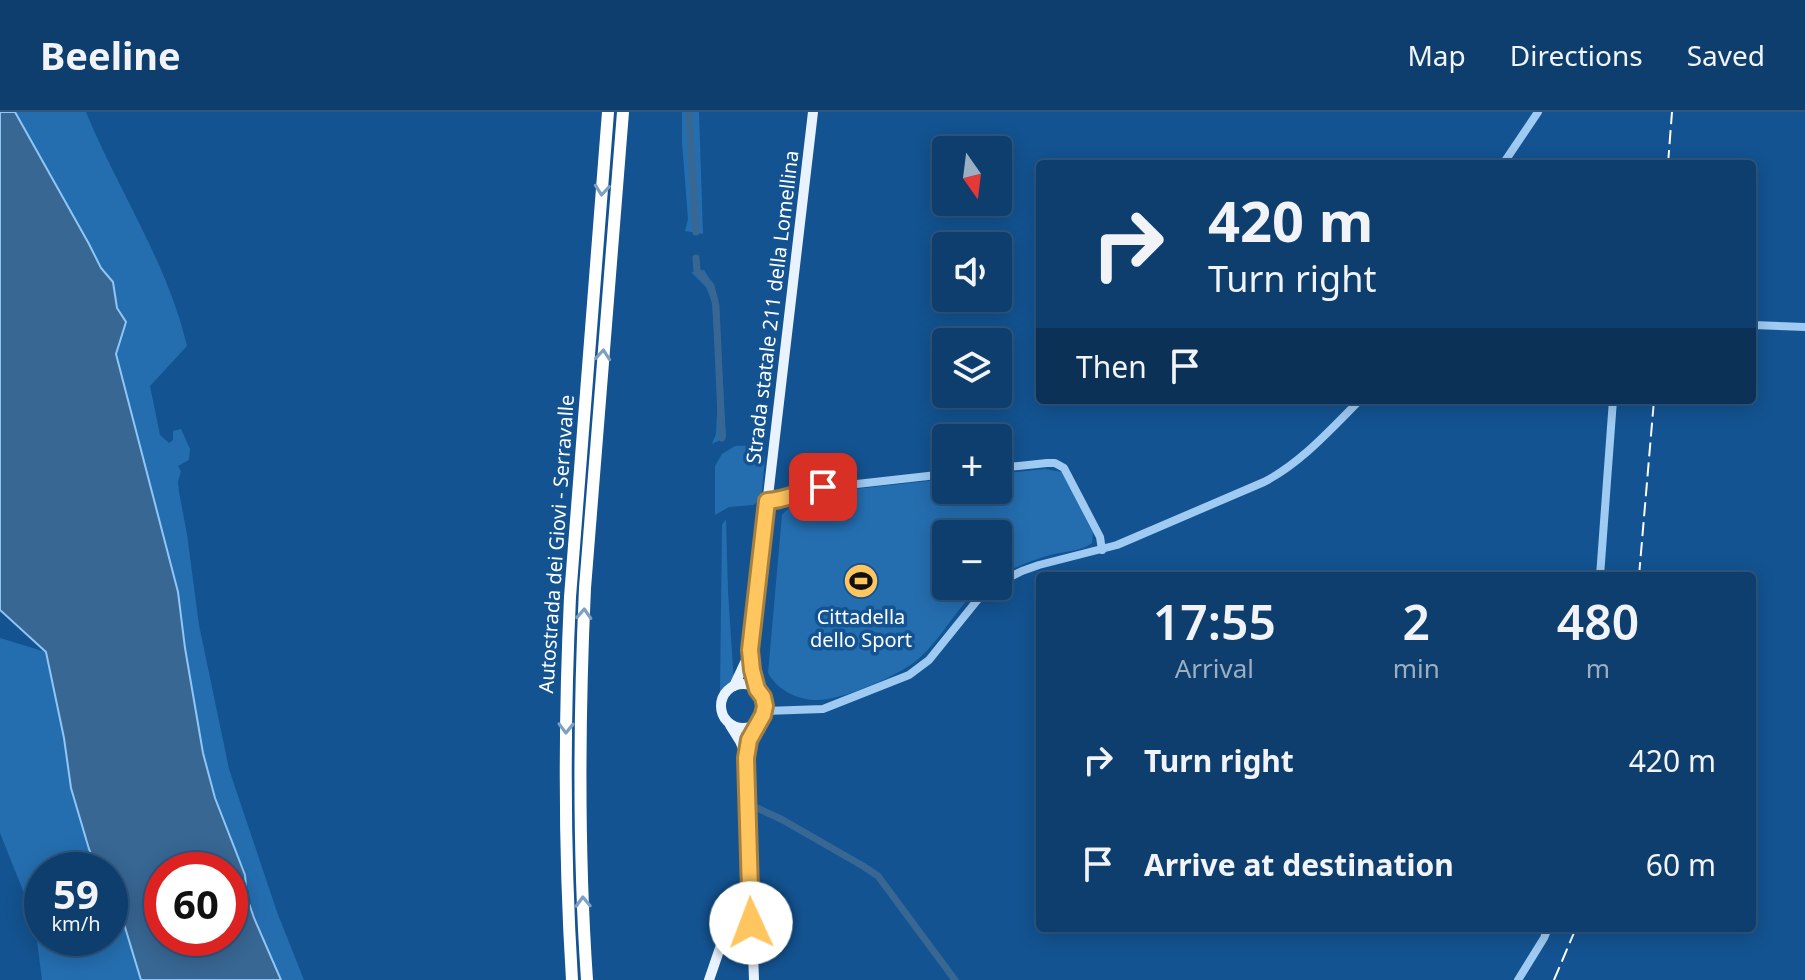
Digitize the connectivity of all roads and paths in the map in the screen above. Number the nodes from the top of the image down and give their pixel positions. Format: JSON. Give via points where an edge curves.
{"nodes":[{"id":1,"x":608,"y":112,"type":"edge"},
{"id":2,"x":623,"y":112,"type":"edge"},
{"id":3,"x":813,"y":112,"type":"edge"},
{"id":4,"x":1538,"y":112,"type":"edge"},
{"id":5,"x":1506,"y":160,"type":"edge"},
{"id":6,"x":1756,"y":325,"type":"edge"},
{"id":7,"x":1805,"y":327,"type":"edge"},
{"id":8,"x":1356,"y":404,"type":"edge"},
{"id":9,"x":1613,"y":404,"type":"edge"},
{"id":10,"x":1012,"y":467,"type":"edge"},
{"id":11,"x":932,"y":476,"type":"edge"},
{"id":12,"x":767,"y":501,"type":"junction"},
{"id":13,"x":1102,"y":550,"type":"junction"},
{"id":14,"x":1600,"y":572,"type":"edge"},
{"id":15,"x":1012,"y":576,"type":"edge"},
{"id":16,"x":977,"y":600,"type":"edge"},
{"id":17,"x":750,"y":650,"type":"junction"},
{"id":18,"x":734,"y":686,"type":"junction"},
{"id":19,"x":757,"y":689,"type":"junction"},
{"id":20,"x":765,"y":711,"type":"junction"},
{"id":21,"x":758,"y":723,"type":"junction"},
{"id":22,"x":730,"y":725,"type":"junction"},
{"id":23,"x":746,"y":758,"type":"junction"},
{"id":24,"x":750,"y":876,"type":"junction"},
{"id":25,"x":1546,"y":932,"type":"edge"},
{"id":26,"x":572,"y":980,"type":"edge"},
{"id":27,"x":587,"y":980,"type":"edge"},
{"id":28,"x":709,"y":980,"type":"edge"},
{"id":29,"x":754,"y":980,"type":"edge"},
{"id":30,"x":1518,"y":980,"type":"edge"}],
"edges":[{"from":1,"to":26,"type":"highway","name":"Autostrada dei Giovi - Serravalle","one_way":true,"via":[[570,597],[566,812]]},
{"from":27,"to":2,"type":"highway","name":"Autostrada dei Giovi - Serravalle","one_way":true,"via":[[580,800],[582,648]]},
{"from":3,"to":12,"type":"main road","name":"Strada statale 211 della Lomellina"},
{"from":4,"to":5,"type":"street"},
{"from":6,"to":7,"type":"street"},
{"from":8,"to":13,"type":"street","via":[[1281,474]]},
{"from":9,"to":14,"type":"street"},
{"from":10,"to":13,"type":"street","via":[[1055,463],[1064,468]]},
{"from":11,"to":12,"type":"street","via":[[812,489]]},
{"from":12,"to":17,"type":"main road","name":"Strada statale 211 della Lomellina"},
{"from":13,"to":15,"type":"street"},
{"from":16,"to":20,"type":"street","via":[[929,660],[909,675],[823,709]]},
{"from":17,"to":18,"type":"main road","name":"Strada statale 211 della Lomellina"},
{"from":17,"to":19,"type":"main road","name":"Strada statale 211 della Lomellina"},
{"from":18,"to":19,"type":"main road"},
{"from":18,"to":22,"type":"main road","name":"Strada statale 211 della Lomellina","via":[[721,704]]},
{"from":19,"to":20,"type":"main road","name":"Strada statale 211 della Lomellina"},
{"from":20,"to":21,"type":"main road","name":"Strada statale 211 della Lomellina"},
{"from":21,"to":22,"type":"main road","via":[[742,729]]},
{"from":21,"to":23,"type":"main road","name":"Strada statale 211 della Lomellina"},
{"from":22,"to":23,"type":"main road","name":"Strada statale 211 della Lomellina"},
{"from":23,"to":24,"type":"main road","name":"Strada statale 211 della Lomellina"},
{"from":24,"to":28,"type":"main road"},
{"from":24,"to":29,"type":"main road","name":"Strada statale 211 della Lomellina"},
{"from":25,"to":30,"type":"street"}]}
